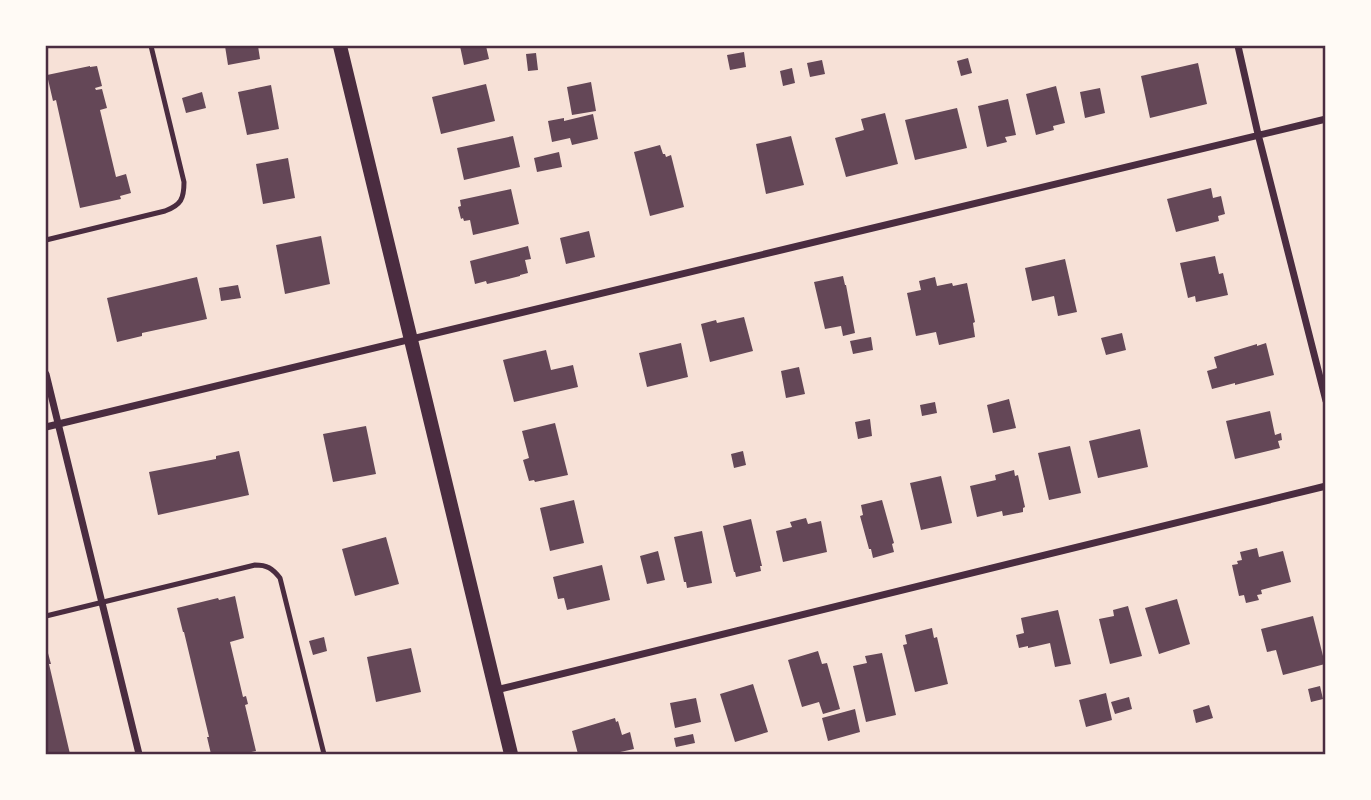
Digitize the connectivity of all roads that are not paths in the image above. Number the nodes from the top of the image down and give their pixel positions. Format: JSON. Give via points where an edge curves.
{"nodes":[{"id":1,"x":151,"y":46,"type":"edge"},
{"id":2,"x":340,"y":46,"type":"edge"},
{"id":3,"x":1238,"y":46,"type":"edge"},
{"id":4,"x":1325,"y":119,"type":"edge"},
{"id":5,"x":1258,"y":134,"type":"junction"},
{"id":6,"x":46,"y":240,"type":"edge"},
{"id":7,"x":412,"y":340,"type":"junction"},
{"id":8,"x":46,"y":374,"type":"edge"},
{"id":9,"x":1325,"y":401,"type":"edge"},
{"id":10,"x":58,"y":424,"type":"junction"},
{"id":11,"x":46,"y":427,"type":"edge"},
{"id":12,"x":1325,"y":486,"type":"edge"},
{"id":13,"x":102,"y":602,"type":"junction"},
{"id":14,"x":46,"y":616,"type":"edge"},
{"id":15,"x":495,"y":690,"type":"junction"},
{"id":16,"x":139,"y":754,"type":"edge"},
{"id":17,"x":324,"y":754,"type":"edge"},
{"id":18,"x":511,"y":754,"type":"edge"}],
"edges":[{"from":1,"to":6,"type":"lane","via":[[184,195],[177,206],[165,211]]},
{"from":2,"to":7,"type":"main road"},
{"from":3,"to":5,"type":"street"},
{"from":4,"to":5,"type":"street"},
{"from":5,"to":7,"type":"street"},
{"from":5,"to":9,"type":"street"},
{"from":7,"to":10,"type":"street"},
{"from":7,"to":15,"type":"main road"},
{"from":8,"to":10,"type":"street"},
{"from":10,"to":11,"type":"street"},
{"from":10,"to":13,"type":"street"},
{"from":12,"to":15,"type":"street"},
{"from":13,"to":14,"type":"lane"},
{"from":13,"to":16,"type":"street"},
{"from":13,"to":17,"type":"lane","via":[[254,565],[272,569],[280,578]]},
{"from":15,"to":18,"type":"main road"}]}
